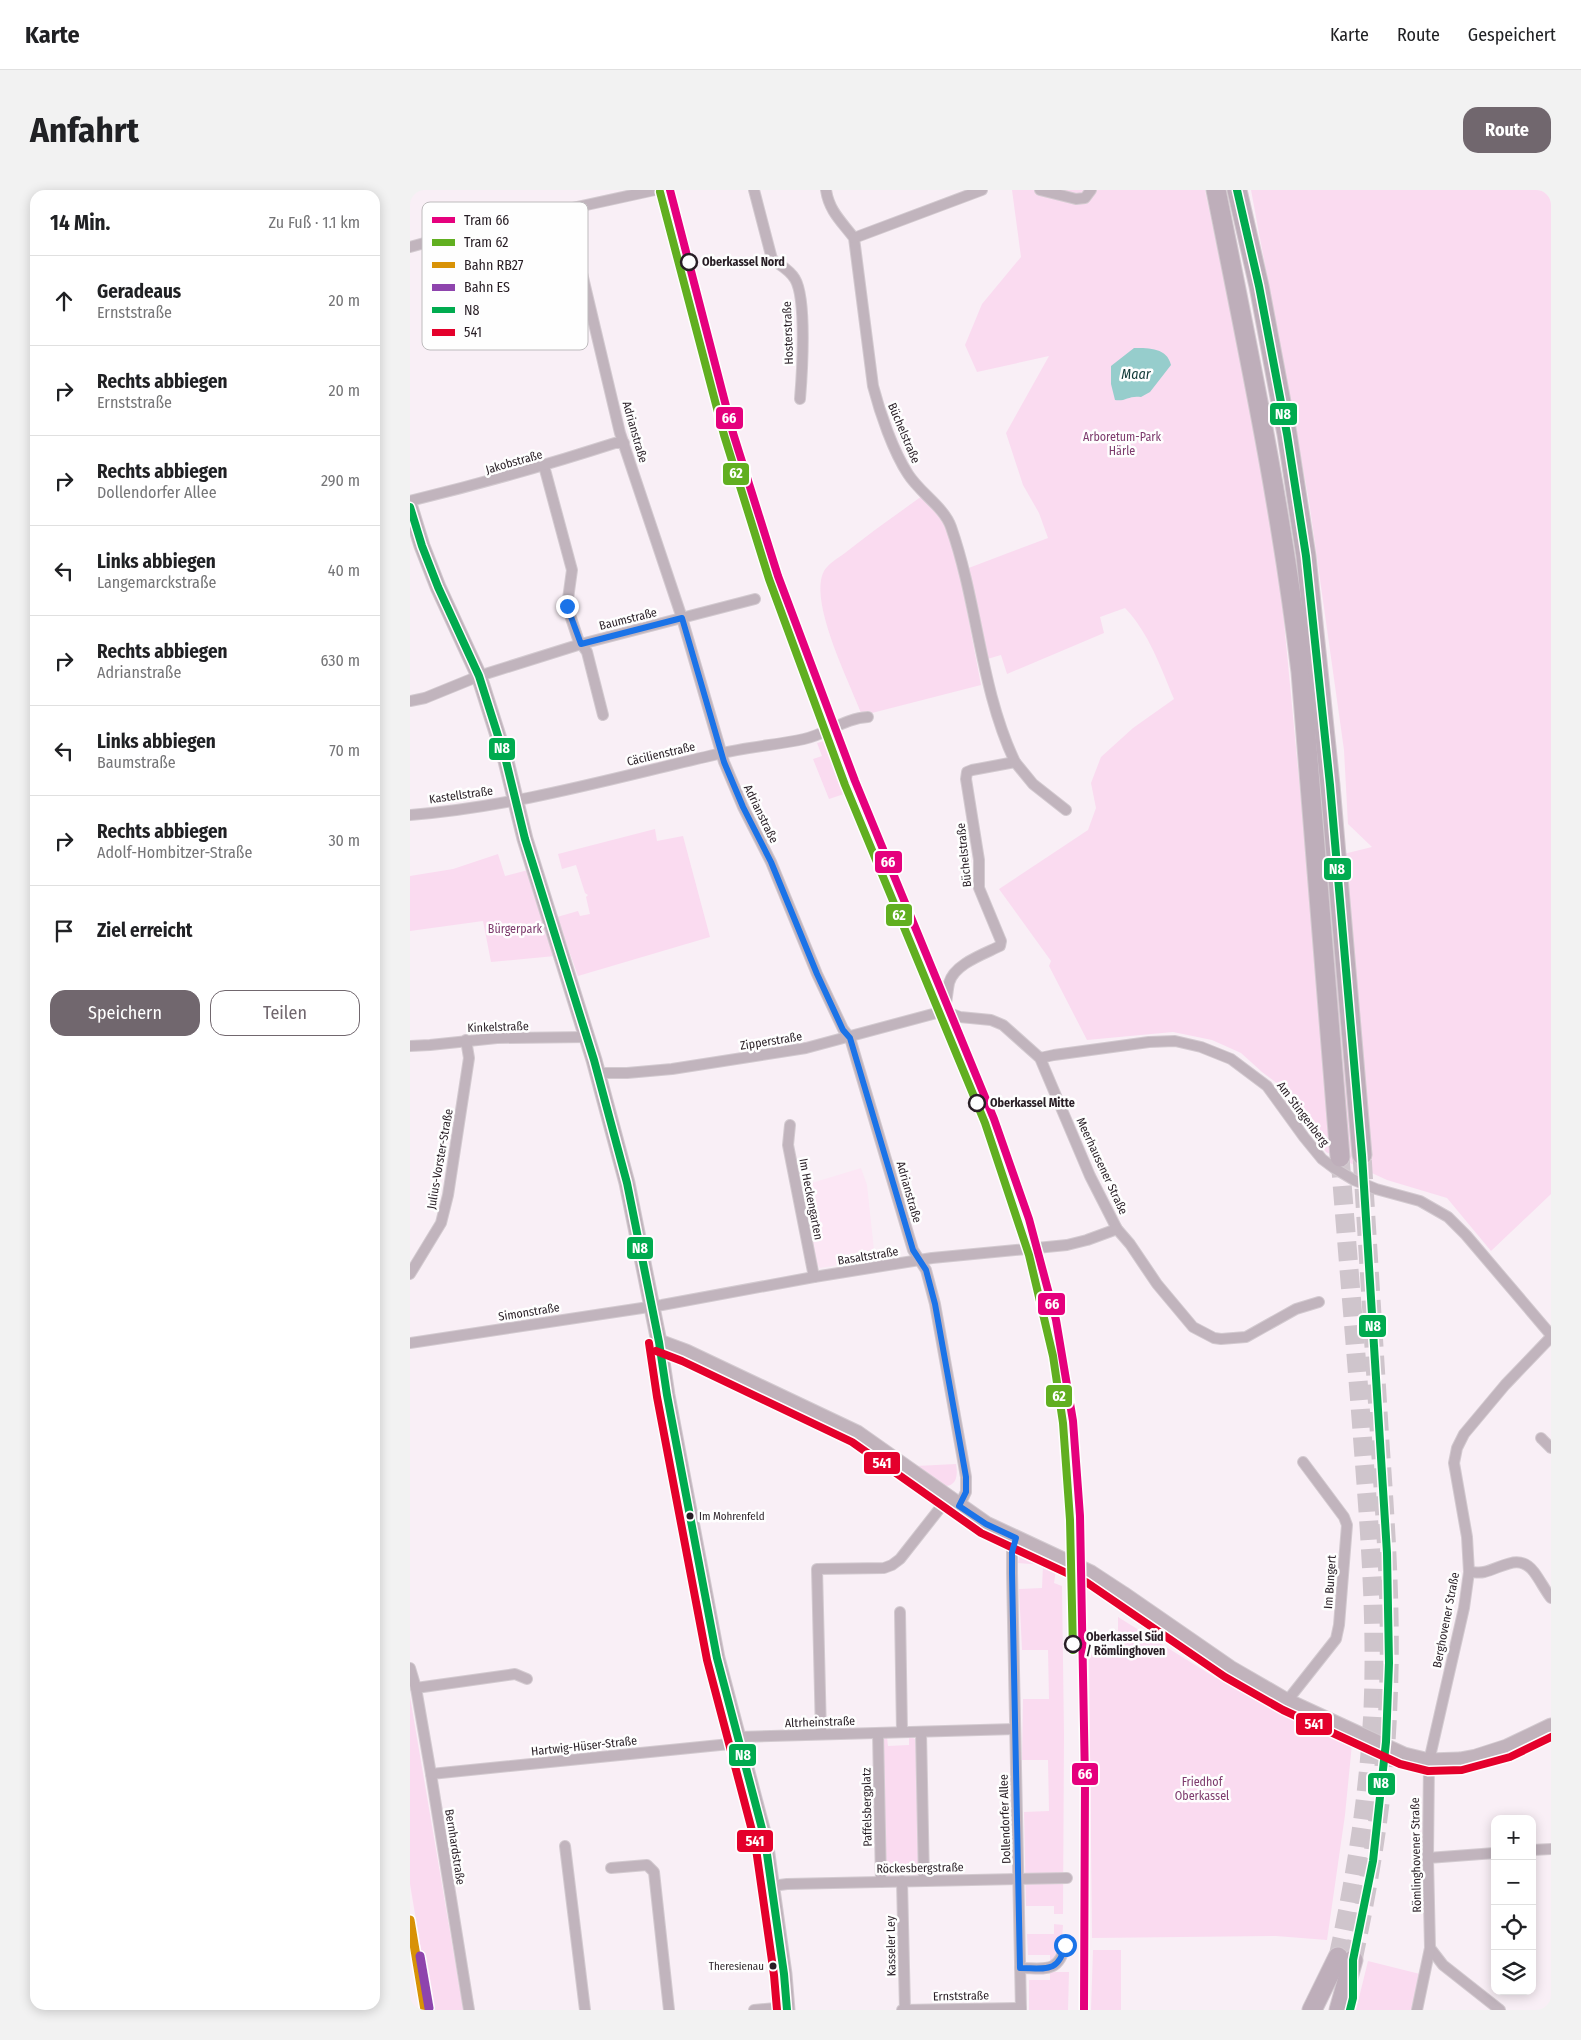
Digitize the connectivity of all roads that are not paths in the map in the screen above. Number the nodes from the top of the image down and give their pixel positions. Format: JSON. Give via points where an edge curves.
{"nodes":[{"id":1,"x":655,"y":190,"type":"edge"},
{"id":2,"x":754,"y":190,"type":"edge"},
{"id":3,"x":826,"y":190,"type":"edge"},
{"id":4,"x":982,"y":190,"type":"edge"},
{"id":5,"x":1040,"y":190,"type":"edge"},
{"id":6,"x":1091,"y":190,"type":"edge"},
{"id":7,"x":1216,"y":190,"type":"edge"},
{"id":8,"x":1238,"y":190,"type":"edge"},
{"id":9,"x":588,"y":205,"type":"edge"},
{"id":10,"x":854,"y":238,"type":"junction"},
{"id":11,"x":588,"y":298,"type":"edge"},
{"id":12,"x":800,"y":399,"type":"dead end"},
{"id":13,"x":624,"y":443,"type":"junction"},
{"id":14,"x":544,"y":466,"type":"junction"},
{"id":15,"x":410,"y":501,"type":"edge"},
{"id":16,"x":410,"y":507,"type":"edge"},
{"id":17,"x":755,"y":600,"type":"dead end"},
{"id":18,"x":682,"y":618,"type":"junction"},
{"id":19,"x":581,"y":644,"type":"junction"},
{"id":20,"x":480,"y":676,"type":"junction"},
{"id":21,"x":410,"y":700,"type":"edge"},
{"id":22,"x":603,"y":715,"type":"dead end"},
{"id":23,"x":868,"y":716,"type":"dead end"},
{"id":24,"x":722,"y":753,"type":"junction"},
{"id":25,"x":1015,"y":762,"type":"junction"},
{"id":26,"x":516,"y":799,"type":"junction"},
{"id":27,"x":1066,"y":810,"type":"dead end"},
{"id":28,"x":410,"y":815,"type":"edge"},
{"id":29,"x":944,"y":1011,"type":"junction"},
{"id":30,"x":588,"y":1038,"type":"junction"},
{"id":31,"x":850,"y":1038,"type":"junction"},
{"id":32,"x":466,"y":1040,"type":"junction"},
{"id":33,"x":410,"y":1046,"type":"edge"},
{"id":34,"x":1040,"y":1058,"type":"junction"},
{"id":35,"x":597,"y":1073,"type":"junction"},
{"id":36,"x":790,"y":1125,"type":"dead end"},
{"id":37,"x":1362,"y":1154,"type":"tunnel mouth"},
{"id":38,"x":1340,"y":1157,"type":"tunnel mouth"},
{"id":39,"x":1117,"y":1229,"type":"junction"},
{"id":40,"x":919,"y":1261,"type":"junction"},
{"id":41,"x":410,"y":1274,"type":"edge"},
{"id":42,"x":814,"y":1277,"type":"junction"},
{"id":43,"x":1318,"y":1302,"type":"dead end"},
{"id":44,"x":652,"y":1306,"type":"junction"},
{"id":45,"x":1551,"y":1336,"type":"edge"},
{"id":46,"x":659,"y":1342,"type":"junction"},
{"id":47,"x":410,"y":1343,"type":"edge"},
{"id":48,"x":1541,"y":1438,"type":"dead end"},
{"id":49,"x":1551,"y":1448,"type":"edge"},
{"id":50,"x":1303,"y":1462,"type":"dead end"},
{"id":51,"x":954,"y":1502,"type":"junction"},
{"id":52,"x":1016,"y":1538,"type":"junction"},
{"id":53,"x":1469,"y":1572,"type":"junction"},
{"id":54,"x":1551,"y":1598,"type":"edge"},
{"id":55,"x":900,"y":1612,"type":"dead end"},
{"id":56,"x":410,"y":1668,"type":"edge"},
{"id":57,"x":527,"y":1679,"type":"dead end"},
{"id":58,"x":416,"y":1688,"type":"junction"},
{"id":59,"x":1287,"y":1701,"type":"junction"},
{"id":60,"x":1551,"y":1726,"type":"edge"},
{"id":61,"x":1015,"y":1729,"type":"junction"},
{"id":62,"x":902,"y":1732,"type":"junction"},
{"id":63,"x":921,"y":1732,"type":"junction"},
{"id":64,"x":878,"y":1733,"type":"junction"},
{"id":65,"x":821,"y":1734,"type":"junction"},
{"id":66,"x":739,"y":1740,"type":"junction"},
{"id":67,"x":1429,"y":1761,"type":"junction"},
{"id":68,"x":431,"y":1774,"type":"junction"},
{"id":69,"x":565,"y":1846,"type":"dead end"},
{"id":70,"x":1551,"y":1849,"type":"edge"},
{"id":71,"x":1536,"y":1850,"type":"edge"},
{"id":72,"x":1491,"y":1853,"type":"edge"},
{"id":73,"x":1428,"y":1858,"type":"junction"},
{"id":74,"x":611,"y":1868,"type":"dead end"},
{"id":75,"x":1067,"y":1878,"type":"dead end"},
{"id":76,"x":1020,"y":1880,"type":"junction"},
{"id":77,"x":902,"y":1881,"type":"junction"},
{"id":78,"x":924,"y":1881,"type":"junction"},
{"id":79,"x":881,"y":1882,"type":"junction"},
{"id":80,"x":772,"y":1886,"type":"junction"},
{"id":81,"x":1065,"y":1945,"type":"dead end"},
{"id":82,"x":1430,"y":1948,"type":"junction"},
{"id":83,"x":1345,"y":1958,"type":"junction"},
{"id":84,"x":1020,"y":1968,"type":"junction"},
{"id":85,"x":1021,"y":2009,"type":"edge"},
{"id":86,"x":469,"y":2010,"type":"edge"},
{"id":87,"x":585,"y":2010,"type":"edge"},
{"id":88,"x":669,"y":2010,"type":"edge"},
{"id":89,"x":754,"y":2010,"type":"edge"},
{"id":90,"x":788,"y":2010,"type":"edge"},
{"id":91,"x":904,"y":2010,"type":"edge"},
{"id":92,"x":1312,"y":2010,"type":"edge"},
{"id":93,"x":1322,"y":2010,"type":"edge"},
{"id":94,"x":1339,"y":2010,"type":"edge"},
{"id":95,"x":1350,"y":2010,"type":"edge"},
{"id":96,"x":1417,"y":2010,"type":"edge"},
{"id":97,"x":1500,"y":2010,"type":"edge"}],
"edges":[{"from":1,"to":9,"type":"street"},
{"from":2,"to":12,"type":"street","name":"Hosterstraße","via":[[772,259],[797,283],[802,312]]},
{"from":3,"to":10,"type":"street","via":[[838,220]]},
{"from":4,"to":10,"type":"street"},
{"from":5,"to":6,"type":"street","via":[[1076,199],[1085,198]]},
{"from":7,"to":38,"type":"highway","via":[[1264,431],[1294,614]]},
{"from":8,"to":37,"type":"highway","via":[[1268,332],[1306,556],[1330,785]]},
{"from":10,"to":25,"type":"street","name":"Büchelstraße","via":[[879,410],[908,474],[950,524],[963,566],[984,666],[1005,742]]},
{"from":11,"to":13,"type":"street","name":"Adrianstraße"},
{"from":13,"to":14,"type":"street","name":"Jakobstraße","via":[[614,443]]},
{"from":13,"to":18,"type":"street","name":"Adrianstraße"},
{"from":14,"to":15,"type":"street","name":"Jakobstraße"},
{"from":14,"to":19,"type":"street","via":[[572,570],[567,606]]},
{"from":16,"to":20,"type":"main road","via":[[438,586]]},
{"from":17,"to":18,"type":"street","name":"Baumstraße"},
{"from":18,"to":19,"type":"street","name":"Baumstraße"},
{"from":18,"to":24,"type":"street","name":"Adrianstraße"},
{"from":19,"to":20,"type":"street","name":"Baumstraße"},
{"from":19,"to":22,"type":"street","via":[[587,652]]},
{"from":20,"to":21,"type":"street","name":"Baumstraße","via":[[425,698]]},
{"from":20,"to":26,"type":"main road"},
{"from":23,"to":24,"type":"street","name":"Cäcilienstraße","via":[[857,717],[806,738]]},
{"from":24,"to":26,"type":"street","name":"Cäcilienstraße"},
{"from":24,"to":31,"type":"street","name":"Adrianstraße","via":[[817,974],[843,1030]]},
{"from":25,"to":27,"type":"street","name":"Büchelstraße","via":[[1033,784]]},
{"from":25,"to":29,"type":"street","name":"Büchelstraße","via":[[972,770],[966,779],[979,860],[979,888],[1001,941],[1000,946],[954,974]]},
{"from":26,"to":28,"type":"street","name":"Kastellstraße"},
{"from":26,"to":30,"type":"main road","via":[[540,890]]},
{"from":29,"to":31,"type":"street","name":"Zipperstraße"},
{"from":29,"to":34,"type":"street","name":"Meerhausener Straße","via":[[1003,1025]]},
{"from":30,"to":32,"type":"street","name":"Kinkelstraße"},
{"from":30,"to":35,"type":"main road"},
{"from":31,"to":35,"type":"street","name":"Zipperstraße","via":[[672,1069]]},
{"from":31,"to":40,"type":"street","name":"Adrianstraße"},
{"from":32,"to":33,"type":"street","name":"Kinkelstraße"},
{"from":32,"to":41,"type":"street","name":"Julius-Vorster-Straße","via":[[469,1058],[448,1195],[441,1223]]},
{"from":34,"to":39,"type":"street","name":"Meerhausener Straße","via":[[1090,1176]]},
{"from":34,"to":45,"type":"street","name":"Am Stingenberg","via":[[1174,1041],[1201,1047],[1230,1060],[1267,1086],[1304,1137],[1334,1168],[1376,1189],[1420,1201],[1448,1218]]},
{"from":35,"to":44,"type":"main road","via":[[631,1199]]},
{"from":36,"to":42,"type":"street","name":"Im Heckengarten","via":[[788,1145]]},
{"from":39,"to":40,"type":"street","name":"Basaltstraße","via":[[1067,1245]]},
{"from":39,"to":43,"type":"street","name":"Meerhausener Straße","via":[[1193,1327],[1214,1338],[1246,1337],[1296,1309]]},
{"from":40,"to":42,"type":"street","name":"Basaltstraße"},
{"from":40,"to":51,"type":"street","name":"Adrianstraße","via":[[926,1270],[935,1304],[962,1447],[966,1492]]},
{"from":42,"to":44,"type":"street","name":"Basaltstraße"},
{"from":44,"to":46,"type":"main road"},
{"from":44,"to":47,"type":"street","name":"Simonstraße"},
{"from":45,"to":53,"type":"street","name":"Berghovener Straße","via":[[1505,1385],[1464,1434],[1457,1448],[1454,1464],[1467,1537]]},
{"from":46,"to":51,"type":"main road","via":[[857,1432]]},
{"from":46,"to":66,"type":"main road","via":[[717,1658]]},
{"from":48,"to":49,"type":"street"},
{"from":50,"to":59,"type":"street","name":"Im Bungert","via":[[1344,1517],[1346,1534],[1336,1639]]},
{"from":51,"to":52,"type":"main road","via":[[986,1524]]},
{"from":51,"to":65,"type":"street","via":[[892,1565],[884,1568],[817,1569]]},
{"from":52,"to":59,"type":"main road","via":[[1090,1574],[1230,1668]]},
{"from":52,"to":61,"type":"street","name":"Dollendorfer Allee","via":[[1012,1552]]},
{"from":53,"to":54,"type":"street","via":[[1485,1572],[1510,1562],[1519,1562],[1533,1571]]},
{"from":53,"to":67,"type":"street","name":"Berghovener Straße","via":[[1464,1608]]},
{"from":55,"to":62,"type":"street"},
{"from":56,"to":58,"type":"street","name":"Bernhardstraße"},
{"from":57,"to":58,"type":"street","via":[[515,1674]]},
{"from":58,"to":68,"type":"street","name":"Bernhardstraße"},
{"from":59,"to":67,"type":"main road","via":[[1404,1755]]},
{"from":60,"to":67,"type":"main road","via":[[1492,1752],[1460,1760]]},
{"from":61,"to":63,"type":"street","name":"Altrheinstraße"},
{"from":61,"to":76,"type":"street","name":"Dollendorfer Allee"},
{"from":62,"to":63,"type":"street","name":"Altrheinstraße"},
{"from":62,"to":64,"type":"street","name":"Altrheinstraße"},
{"from":63,"to":78,"type":"street"},
{"from":64,"to":65,"type":"street","name":"Altrheinstraße"},
{"from":64,"to":79,"type":"street","name":"Paffelsbergplatz"},
{"from":65,"to":66,"type":"street","name":"Altrheinstraße"},
{"from":66,"to":68,"type":"street","name":"Hartwig-Hüser-Straße"},
{"from":66,"to":80,"type":"main road","via":[[765,1840]]},
{"from":67,"to":73,"type":"street","name":"Römlinghovener Straße"},
{"from":68,"to":86,"type":"street","name":"Bernhardstraße"},
{"from":69,"to":87,"type":"street"},
{"from":70,"to":71,"type":"street"},
{"from":72,"to":73,"type":"street"},
{"from":73,"to":82,"type":"street","name":"Römlinghovener Straße"},
{"from":74,"to":88,"type":"street","via":[[647,1865],[654,1872]]},
{"from":75,"to":76,"type":"street","name":"Röckesbergstraße"},
{"from":76,"to":78,"type":"street","name":"Röckesbergstraße"},
{"from":76,"to":84,"type":"street","name":"Dollendorfer Allee"},
{"from":77,"to":78,"type":"street","name":"Röckesbergstraße"},
{"from":77,"to":79,"type":"street","name":"Röckesbergstraße"},
{"from":77,"to":91,"type":"street","name":"Kasseler Ley"},
{"from":79,"to":80,"type":"street","name":"Röckesbergstraße"},
{"from":80,"to":90,"type":"main road"},
{"from":81,"to":84,"type":"street","via":[[1061,1960],[1051,1968]]},
{"from":82,"to":96,"type":"street","name":"Römlinghovener Straße"},
{"from":82,"to":97,"type":"street","via":[[1442,1964]]},
{"from":83,"to":92,"type":"highway"},
{"from":83,"to":93,"type":"highway"},
{"from":83,"to":94,"type":"highway"},
{"from":83,"to":95,"type":"highway","via":[[1353,1998]]},
{"from":84,"to":85,"type":"street","name":"Dollendorfer Allee"},
{"from":85,"to":91,"type":"street","name":"Ernststraße"},
{"from":89,"to":90,"type":"street"}]}
